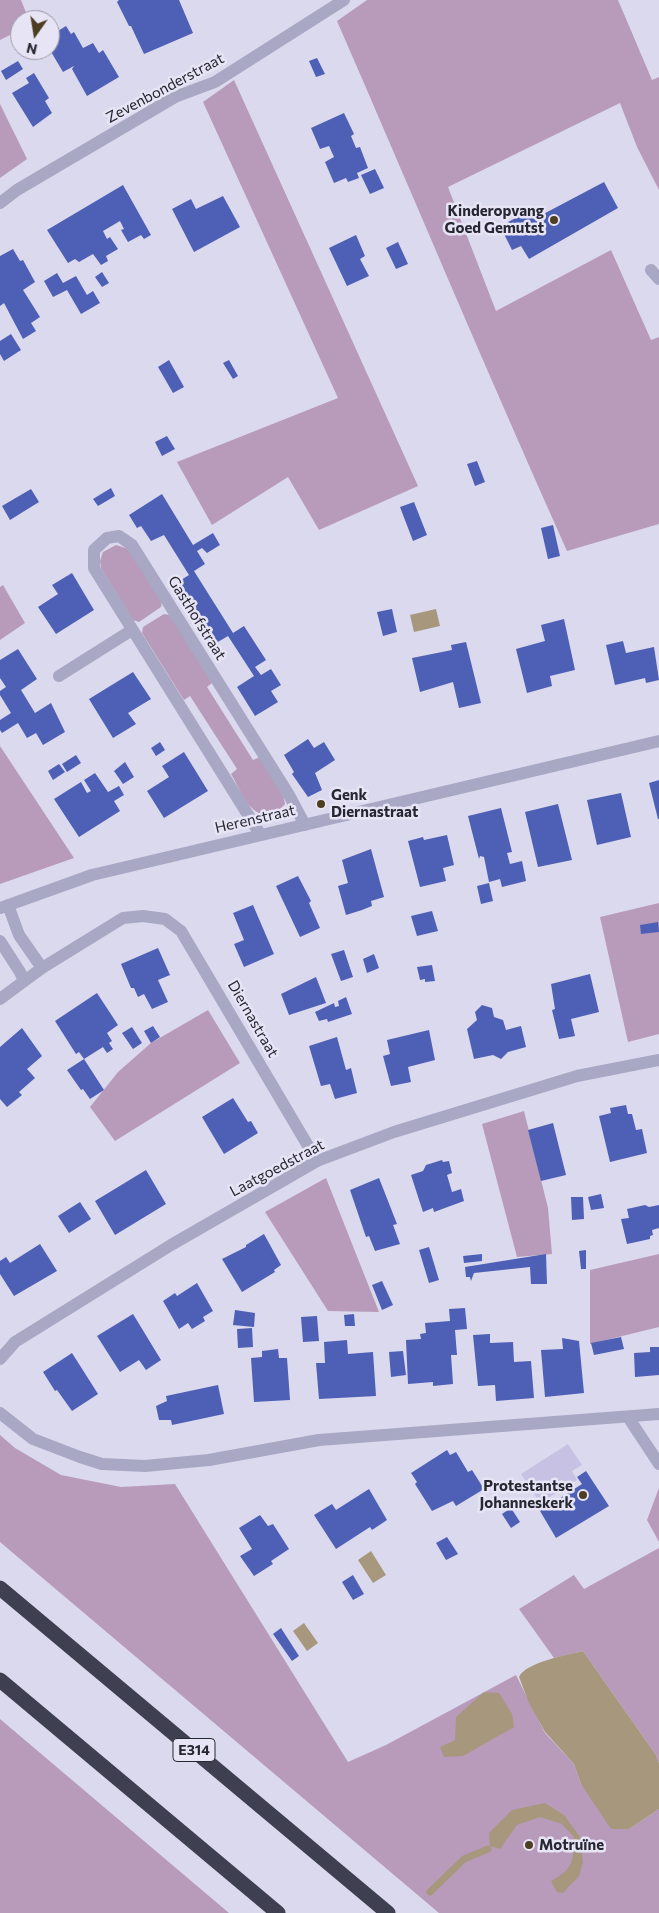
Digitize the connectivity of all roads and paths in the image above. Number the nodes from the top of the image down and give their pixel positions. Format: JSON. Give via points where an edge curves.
{"nodes":[{"id":1,"x":344,"y":0,"type":"edge"},
{"id":2,"x":0,"y":203,"type":"edge"},
{"id":3,"x":132,"y":630,"type":"junction"},
{"id":4,"x":59,"y":676,"type":"dead end"},
{"id":5,"x":659,"y":741,"type":"edge"},
{"id":6,"x":304,"y":825,"type":"junction"},
{"id":7,"x":260,"y":834,"type":"junction"},
{"id":8,"x":4,"y":906,"type":"edge"},
{"id":9,"x":0,"y":941,"type":"edge"},
{"id":10,"x":42,"y":968,"type":"junction"},
{"id":11,"x":24,"y":981,"type":"junction"},
{"id":12,"x":0,"y":999,"type":"edge"},
{"id":13,"x":659,"y":1060,"type":"edge"},
{"id":14,"x":317,"y":1161,"type":"junction"},
{"id":15,"x":0,"y":1358,"type":"edge"},
{"id":16,"x":0,"y":1413,"type":"edge"},
{"id":17,"x":659,"y":1414,"type":"edge"},
{"id":18,"x":628,"y":1417,"type":"junction"},
{"id":19,"x":659,"y":1464,"type":"edge"},
{"id":20,"x":0,"y":1588,"type":"edge"},
{"id":21,"x":0,"y":1680,"type":"edge"},
{"id":22,"x":278,"y":1913,"type":"edge"},
{"id":23,"x":388,"y":1913,"type":"edge"}],
"edges":[{"from":1,"to":2,"type":"street","name":"Zevenbonderstraat","via":[[215,82],[175,97]]},
{"from":3,"to":4,"type":"street"},
{"from":3,"to":6,"type":"street","name":"Gasthofstraat","via":[[94,568],[94,550],[107,538],[119,536],[132,544],[289,795]]},
{"from":3,"to":7,"type":"street","name":"Gasthofstraat"},
{"from":5,"to":6,"type":"street","name":"Herenstraat"},
{"from":6,"to":7,"type":"street","name":"Herenstraat"},
{"from":7,"to":8,"type":"street","name":"Herenstraat","via":[[92,875]]},
{"from":8,"to":10,"type":"street","name":"Herenstraat","via":[[19,936]]},
{"from":9,"to":11,"type":"street"},
{"from":10,"to":11,"type":"street"},
{"from":10,"to":14,"type":"street","name":"Diernastraat","via":[[123,918],[165,919],[182,931]]},
{"from":11,"to":12,"type":"street"},
{"from":13,"to":14,"type":"street","name":"Laatgoedstraat","via":[[577,1076],[394,1132]]},
{"from":14,"to":15,"type":"street","name":"Laatgoedstraat","via":[[171,1245],[15,1342]]},
{"from":16,"to":18,"type":"street","via":[[33,1439],[80,1457],[102,1464],[145,1466],[209,1460],[319,1440]]},
{"from":17,"to":18,"type":"street"},
{"from":18,"to":19,"type":"street"},
{"from":20,"to":23,"type":"highway","number":"E314"},
{"from":21,"to":22,"type":"highway"}]}
